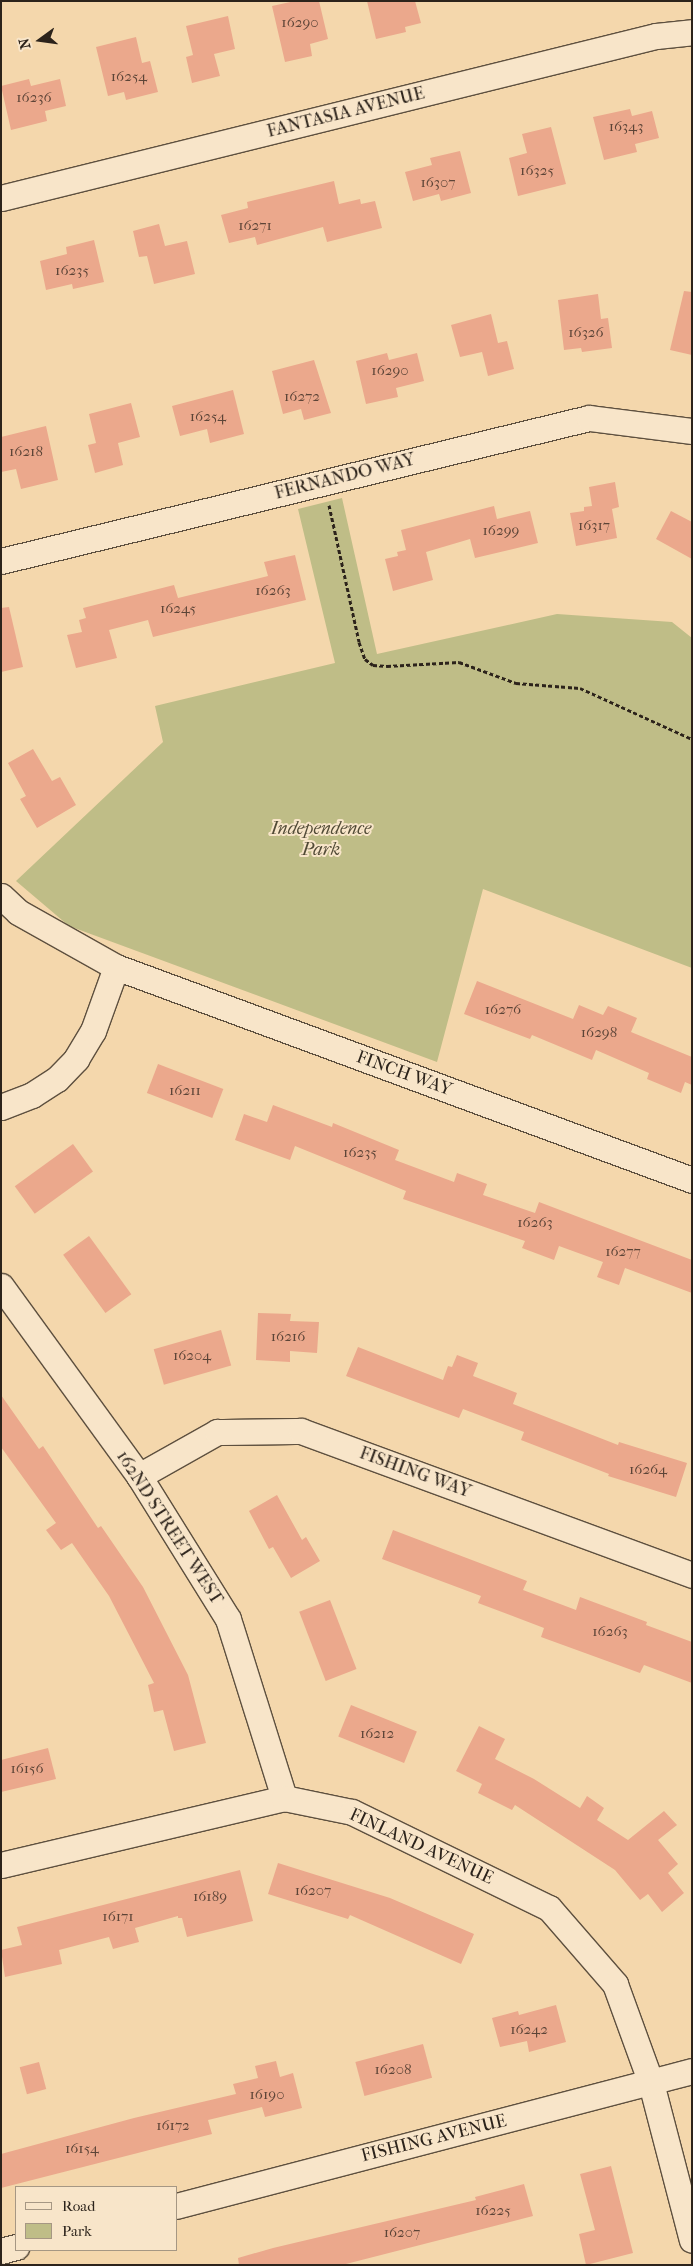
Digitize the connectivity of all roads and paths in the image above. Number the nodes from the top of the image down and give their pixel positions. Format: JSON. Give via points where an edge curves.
{"nodes":[{"id":1,"x":692,"y":32,"type":"edge"},
{"id":2,"x":1,"y":198,"type":"edge"},
{"id":3,"x":692,"y":431,"type":"edge"},
{"id":4,"x":324,"y":482,"type":"junction"},
{"id":5,"x":1,"y":561,"type":"edge"},
{"id":6,"x":692,"y":739,"type":"edge"},
{"id":7,"x":1,"y":896,"type":"edge"},
{"id":8,"x":116,"y":967,"type":"junction"},
{"id":9,"x":1,"y":1107,"type":"edge"},
{"id":10,"x":692,"y":1180,"type":"edge"},
{"id":11,"x":1,"y":1286,"type":"edge"},
{"id":12,"x":139,"y":1476,"type":"junction"},
{"id":13,"x":692,"y":1575,"type":"edge"},
{"id":14,"x":284,"y":1798,"type":"junction"},
{"id":15,"x":1,"y":1865,"type":"edge"},
{"id":16,"x":692,"y":2071,"type":"edge"},
{"id":17,"x":651,"y":2083,"type":"junction"},
{"id":18,"x":178,"y":2205,"type":"edge"},
{"id":19,"x":692,"y":2240,"type":"edge"},
{"id":20,"x":15,"y":2247,"type":"edge"},
{"id":21,"x":1,"y":2251,"type":"edge"}],
"edges":[{"from":1,"to":2,"type":"street","name":"FANTASIA AVENUE","via":[[656,36]]},
{"from":3,"to":4,"type":"street","name":"FERNANDO WAY","via":[[589,418]]},
{"from":4,"to":5,"type":"street","name":"FERNANDO WAY"},
{"from":4,"to":6,"type":"path","via":[[359,642],[365,659],[373,665],[459,662],[516,683],[580,688]]},
{"from":7,"to":8,"type":"street","via":[[18,912]]},
{"from":8,"to":9,"type":"street","via":[[92,1031],[76,1059],[57,1079],[40,1090]]},
{"from":8,"to":10,"type":"street","name":"FINCH WAY"},
{"from":11,"to":12,"type":"street","name":"162ND STREET WEST"},
{"from":12,"to":13,"type":"street","name":"FISHING WAY","via":[[218,1432],[302,1431]]},
{"from":12,"to":14,"type":"street","name":"162ND STREET WEST","via":[[228,1619]]},
{"from":14,"to":15,"type":"street","name":"FINLAND AVENUE"},
{"from":14,"to":17,"type":"street","name":"FINLAND AVENUE","via":[[352,1812],[549,1908],[614,1984]]},
{"from":16,"to":17,"type":"street","name":"FISHING AVENUE"},
{"from":17,"to":18,"type":"street","name":"FISHING AVENUE"},
{"from":17,"to":19,"type":"street","name":"FINLAND AVENUE"},
{"from":20,"to":21,"type":"street"}]}
